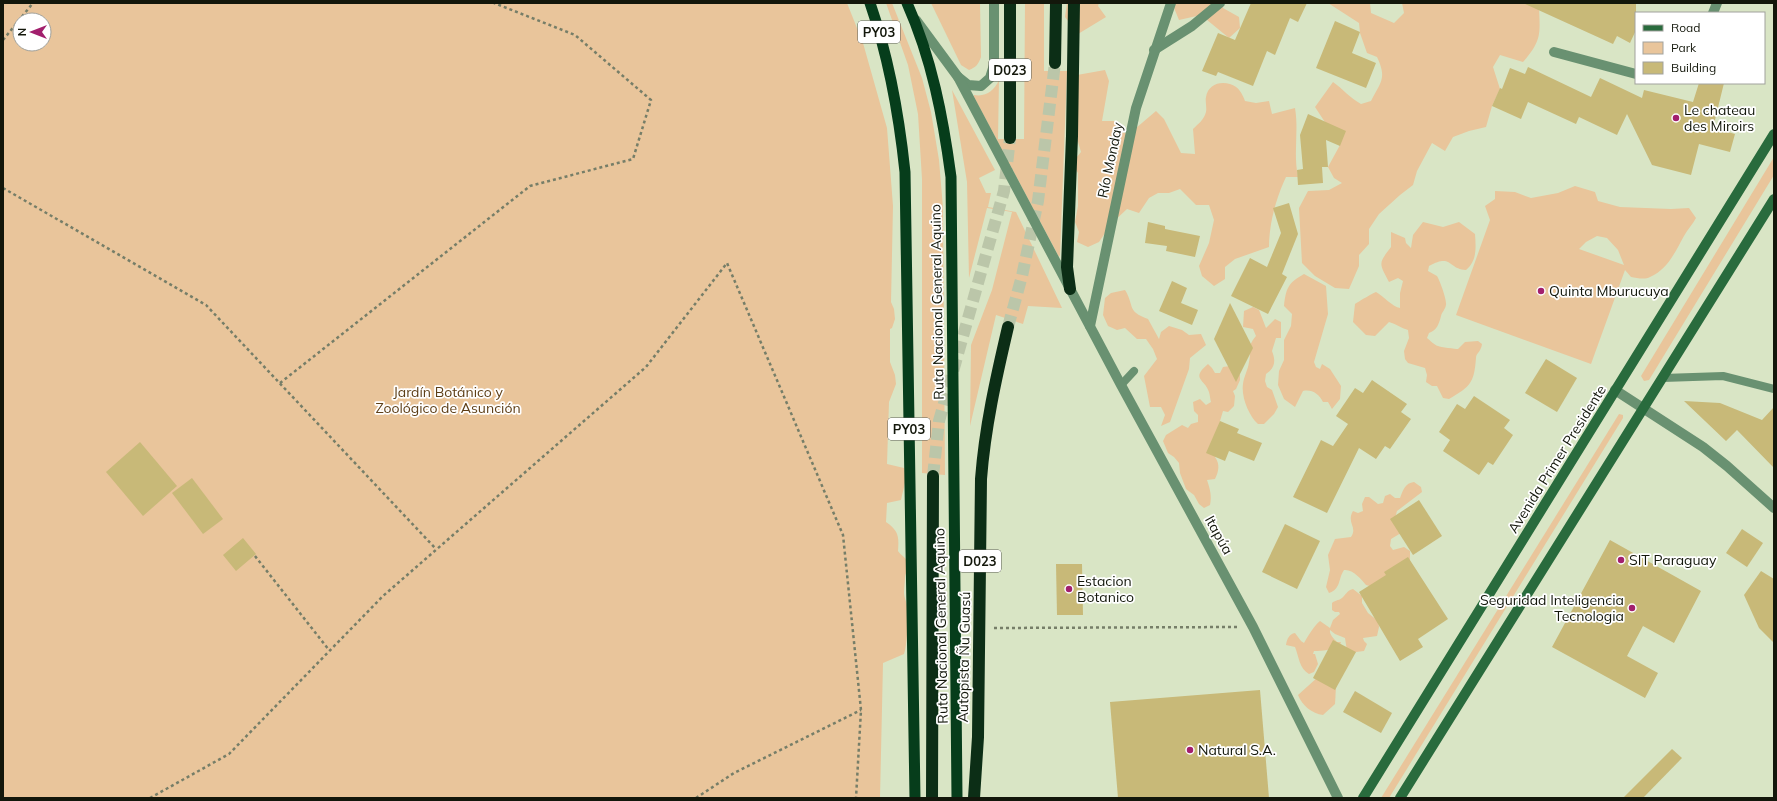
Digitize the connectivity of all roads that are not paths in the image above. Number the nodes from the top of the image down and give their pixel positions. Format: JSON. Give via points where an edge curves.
{"nodes":[{"id":1,"x":870,"y":3,"type":"edge"},
{"id":2,"x":907,"y":3,"type":"edge"},
{"id":3,"x":994,"y":3,"type":"edge"},
{"id":4,"x":1010,"y":3,"type":"edge"},
{"id":5,"x":1056,"y":3,"type":"edge"},
{"id":6,"x":1074,"y":3,"type":"edge"},
{"id":7,"x":1170,"y":3,"type":"edge"},
{"id":8,"x":1220,"y":3,"type":"edge"},
{"id":9,"x":913,"y":16,"type":"junction"},
{"id":10,"x":1154,"y":50,"type":"junction"},
{"id":11,"x":1554,"y":52,"type":"dead end"},
{"id":12,"x":1055,"y":63,"type":"tunnel mouth"},
{"id":13,"x":1635,"y":74,"type":"edge"},
{"id":14,"x":958,"y":77,"type":"junction"},
{"id":15,"x":1774,"y":134,"type":"edge"},
{"id":16,"x":1010,"y":138,"type":"tunnel mouth"},
{"id":17,"x":1774,"y":199,"type":"edge"},
{"id":18,"x":1070,"y":289,"type":"junction"},
{"id":19,"x":1090,"y":326,"type":"junction"},
{"id":20,"x":1008,"y":328,"type":"tunnel mouth"},
{"id":21,"x":1134,"y":370,"type":"dead end"},
{"id":22,"x":1663,"y":378,"type":"junction"},
{"id":23,"x":1121,"y":385,"type":"junction"},
{"id":24,"x":1774,"y":389,"type":"edge"},
{"id":25,"x":1616,"y":390,"type":"junction"},
{"id":26,"x":1644,"y":408,"type":"junction"},
{"id":27,"x":933,"y":476,"type":"tunnel mouth"},
{"id":28,"x":1774,"y":508,"type":"edge"},
{"id":29,"x":915,"y":798,"type":"edge"},
{"id":30,"x":932,"y":798,"type":"edge"},
{"id":31,"x":957,"y":798,"type":"edge"},
{"id":32,"x":974,"y":798,"type":"edge"},
{"id":33,"x":1338,"y":798,"type":"edge"},
{"id":34,"x":1363,"y":798,"type":"edge"},
{"id":35,"x":1400,"y":798,"type":"edge"}],
"edges":[{"from":1,"to":29,"type":"highway","name":"Ruta Nacional General Aquino","number":"PY03","via":[[893,90],[905,172]]},
{"from":2,"to":9,"type":"highway","name":"Ruta Nacional General Aquino","number":"PY03"},
{"from":3,"to":14,"type":"street","via":[[994,65],[990,78],[981,86],[968,85]]},
{"from":4,"to":16,"type":"highway","number":"D023"},
{"from":5,"to":12,"type":"highway"},
{"from":6,"to":18,"type":"highway","via":[[1067,267]]},
{"from":7,"to":10,"type":"street","name":"Río Monday"},
{"from":8,"to":10,"type":"street","via":[[1192,26]]},
{"from":9,"to":14,"type":"street","name":"Itapúa"},
{"from":9,"to":31,"type":"highway","name":"Ruta Nacional General Aquino","number":"PY03","via":[[938,97],[951,177]]},
{"from":10,"to":19,"type":"street","name":"Río Monday","via":[[1136,108]]},
{"from":11,"to":13,"type":"street"},
{"from":14,"to":18,"type":"street","name":"Itapúa"},
{"from":15,"to":25,"type":"main road","name":"Avenida Primer Presidente"},
{"from":17,"to":22,"type":"main road"},
{"from":18,"to":19,"type":"street","name":"Itapúa"},
{"from":19,"to":23,"type":"street","name":"Itapúa"},
{"from":20,"to":32,"type":"highway","name":"Autopista Ñu Guasú","number":"D023","via":[[991,397],[981,478],[978,737]]},
{"from":21,"to":23,"type":"lane"},
{"from":22,"to":24,"type":"lane","via":[[1723,376]]},
{"from":22,"to":26,"type":"main road"},
{"from":23,"to":33,"type":"street","name":"Itapúa","via":[[1253,627]]},
{"from":25,"to":26,"type":"street"},
{"from":25,"to":34,"type":"main road","name":"Avenida Primer Presidente"},
{"from":26,"to":28,"type":"street","via":[[1709,452]]},
{"from":26,"to":35,"type":"main road"},
{"from":27,"to":30,"type":"highway"}]}
